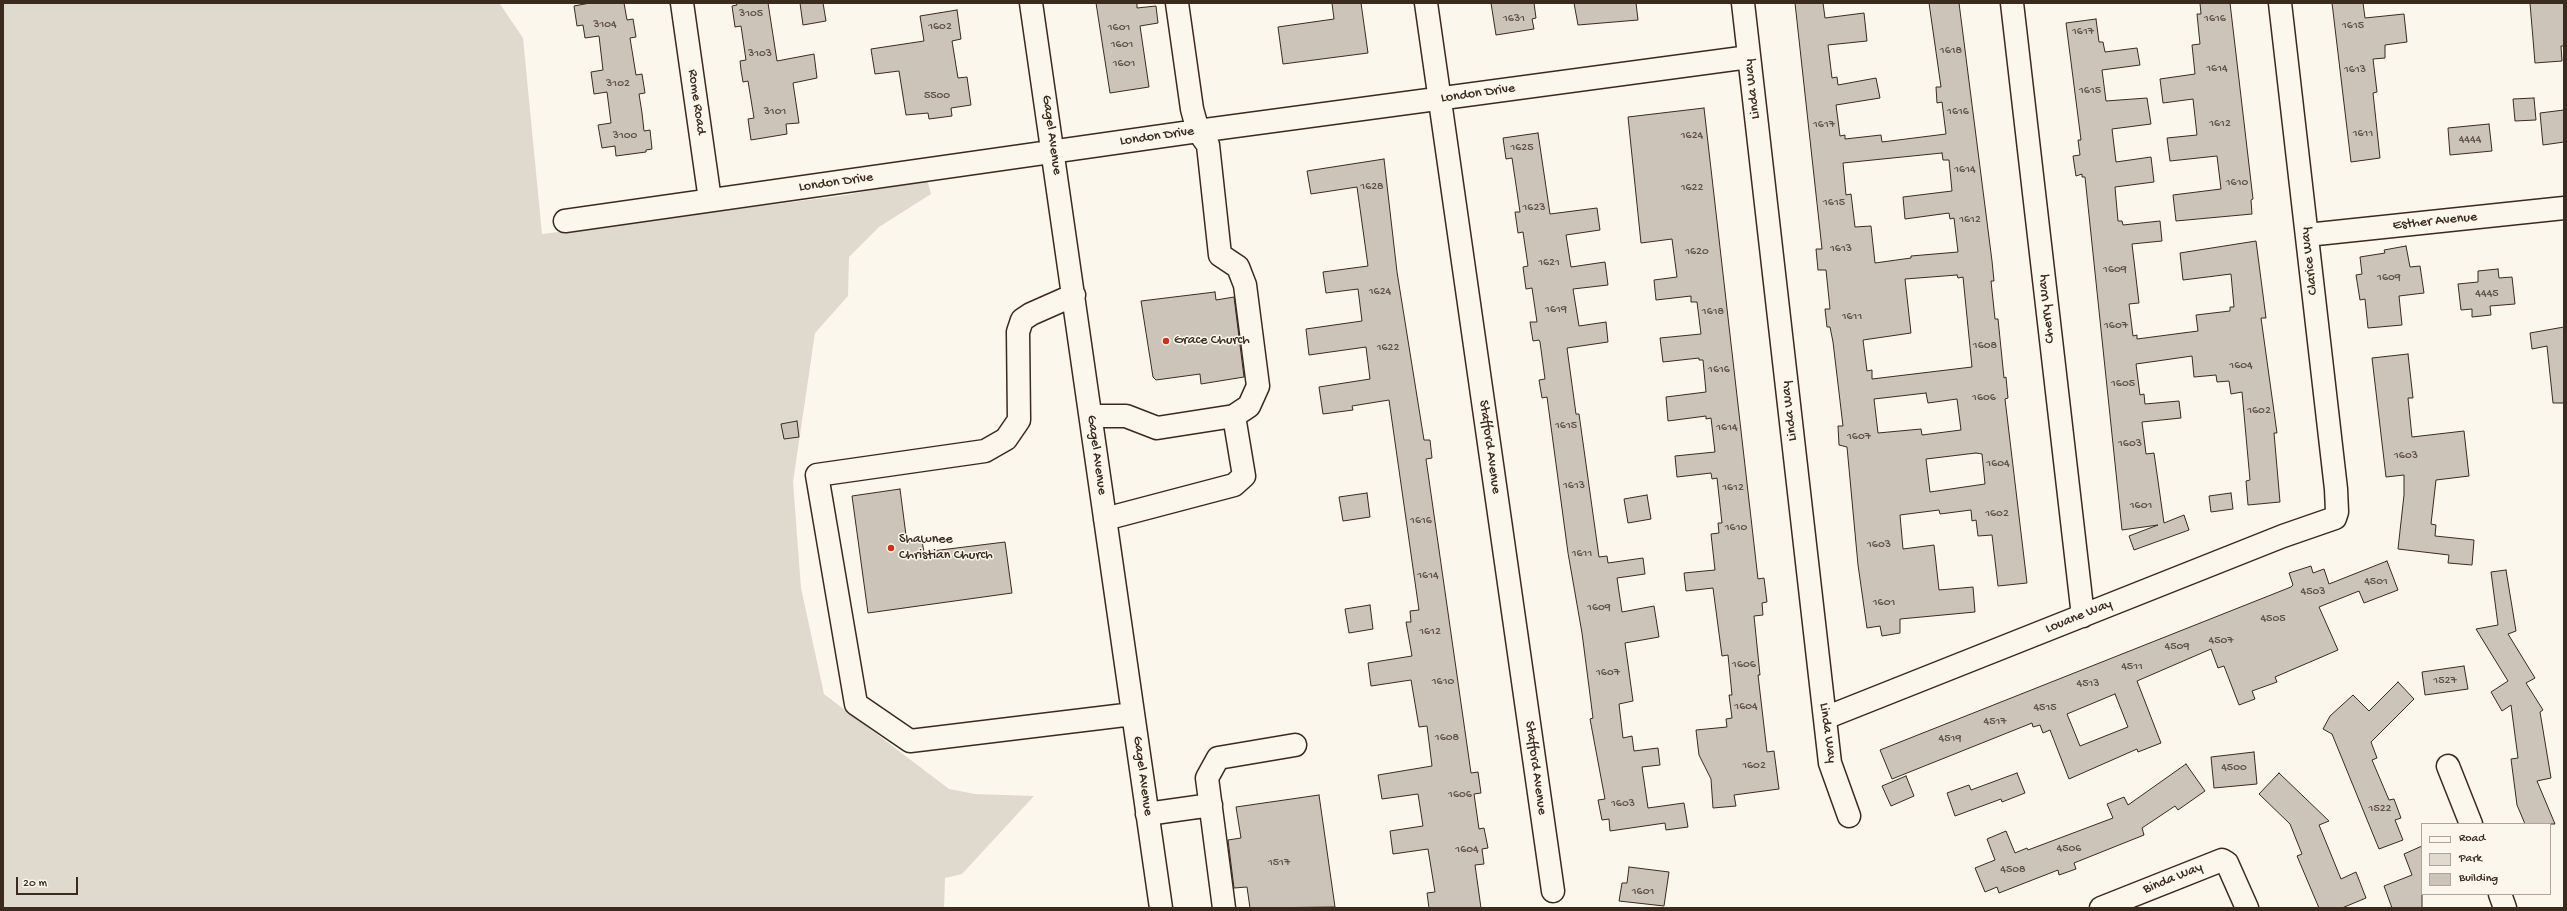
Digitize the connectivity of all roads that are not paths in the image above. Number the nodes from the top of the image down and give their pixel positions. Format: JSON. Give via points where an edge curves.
{"nodes":[{"id":1,"x":682,"y":3,"type":"edge"},
{"id":2,"x":1031,"y":3,"type":"edge"},
{"id":3,"x":1177,"y":3,"type":"edge"},
{"id":4,"x":1426,"y":3,"type":"edge"},
{"id":5,"x":1743,"y":3,"type":"edge"},
{"id":6,"x":2012,"y":3,"type":"edge"},
{"id":7,"x":2280,"y":3,"type":"edge"},
{"id":8,"x":1749,"y":57,"type":"junction"},
{"id":9,"x":1440,"y":99,"type":"junction"},
{"id":10,"x":1198,"y":131,"type":"junction"},
{"id":11,"x":1054,"y":153,"type":"junction"},
{"id":12,"x":710,"y":200,"type":"junction"},
{"id":13,"x":2564,"y":208,"type":"edge"},
{"id":14,"x":565,"y":221,"type":"dead end"},
{"id":15,"x":2307,"y":235,"type":"junction"},
{"id":16,"x":1074,"y":295,"type":"junction"},
{"id":17,"x":1091,"y":416,"type":"junction"},
{"id":18,"x":1234,"y":416,"type":"junction"},
{"id":19,"x":2335,"y":518,"type":"joint"},
{"id":20,"x":1105,"y":519,"type":"junction"},
{"id":21,"x":2083,"y":616,"type":"junction"},
{"id":22,"x":1133,"y":714,"type":"junction"},
{"id":23,"x":1825,"y":718,"type":"junction"},
{"id":24,"x":1295,"y":745,"type":"dead end"},
{"id":25,"x":2448,"y":766,"type":"dead end"},
{"id":26,"x":1211,"y":805,"type":"junction"},
{"id":27,"x":1147,"y":814,"type":"junction"},
{"id":28,"x":1849,"y":816,"type":"dead end"},
{"id":29,"x":2471,"y":823,"type":"edge"},
{"id":30,"x":1553,"y":890,"type":"dead end"},
{"id":31,"x":2500,"y":895,"type":"edge"},
{"id":32,"x":1161,"y":908,"type":"edge"},
{"id":33,"x":1224,"y":908,"type":"edge"},
{"id":34,"x":2102,"y":908,"type":"edge"},
{"id":35,"x":2247,"y":908,"type":"edge"},
{"id":36,"x":2505,"y":908,"type":"edge"}],
"edges":[{"from":1,"to":12,"type":"street","name":"Rome Road"},
{"from":2,"to":11,"type":"street","name":"Gagel Avenue"},
{"from":3,"to":10,"type":"street","via":[[1192,109]]},
{"from":4,"to":9,"type":"street","name":"Stafford Avenue"},
{"from":5,"to":8,"type":"street","name":"Linda Way"},
{"from":6,"to":21,"type":"street","name":"Cherry Way"},
{"from":7,"to":15,"type":"street","name":"Clarice Way"},
{"from":8,"to":9,"type":"street","name":"London Drive"},
{"from":8,"to":23,"type":"street","name":"Linda Way"},
{"from":9,"to":10,"type":"street","name":"London Drive"},
{"from":9,"to":30,"type":"street","name":"Stafford Avenue"},
{"from":10,"to":11,"type":"street","name":"London Drive"},
{"from":10,"to":18,"type":"street","via":[[1208,145],[1220,255],[1238,266],[1246,293],[1258,386],[1249,406]]},
{"from":11,"to":12,"type":"street","name":"London Drive"},
{"from":11,"to":16,"type":"street","name":"Gagel Avenue"},
{"from":12,"to":14,"type":"street","name":"London Drive"},
{"from":13,"to":15,"type":"street","name":"Esther Avenue"},
{"from":15,"to":19,"type":"street","name":"Clarice Way","via":[[2336,489]]},
{"from":16,"to":17,"type":"street","name":"Gagel Avenue"},
{"from":16,"to":22,"type":"street","via":[[1022,320],[1018,332],[1019,420],[1014,431],[996,446],[985,451],[817,475],[856,704],[910,741]]},
{"from":17,"to":18,"type":"street","via":[[1126,416],[1157,428]]},
{"from":17,"to":20,"type":"street","name":"Gagel Avenue"},
{"from":18,"to":20,"type":"street","via":[[1244,476],[1234,485]]},
{"from":19,"to":21,"type":"street","name":"Louane Way","via":[[2282,536]]},
{"from":20,"to":22,"type":"street","name":"Gagel Avenue"},
{"from":21,"to":23,"type":"street","name":"Louane Way"},
{"from":22,"to":27,"type":"street","name":"Gagel Avenue"},
{"from":23,"to":28,"type":"street","name":"Linda Way","via":[[1830,763]]},
{"from":24,"to":26,"type":"street","via":[[1218,758],[1207,778]]},
{"from":25,"to":29,"type":"street"},
{"from":26,"to":27,"type":"street"},
{"from":26,"to":33,"type":"street"},
{"from":27,"to":32,"type":"street","name":"Gagel Avenue"},
{"from":31,"to":36,"type":"street"},
{"from":34,"to":35,"type":"street","name":"Binda Way","via":[[2222,860],[2227,863]]}]}
